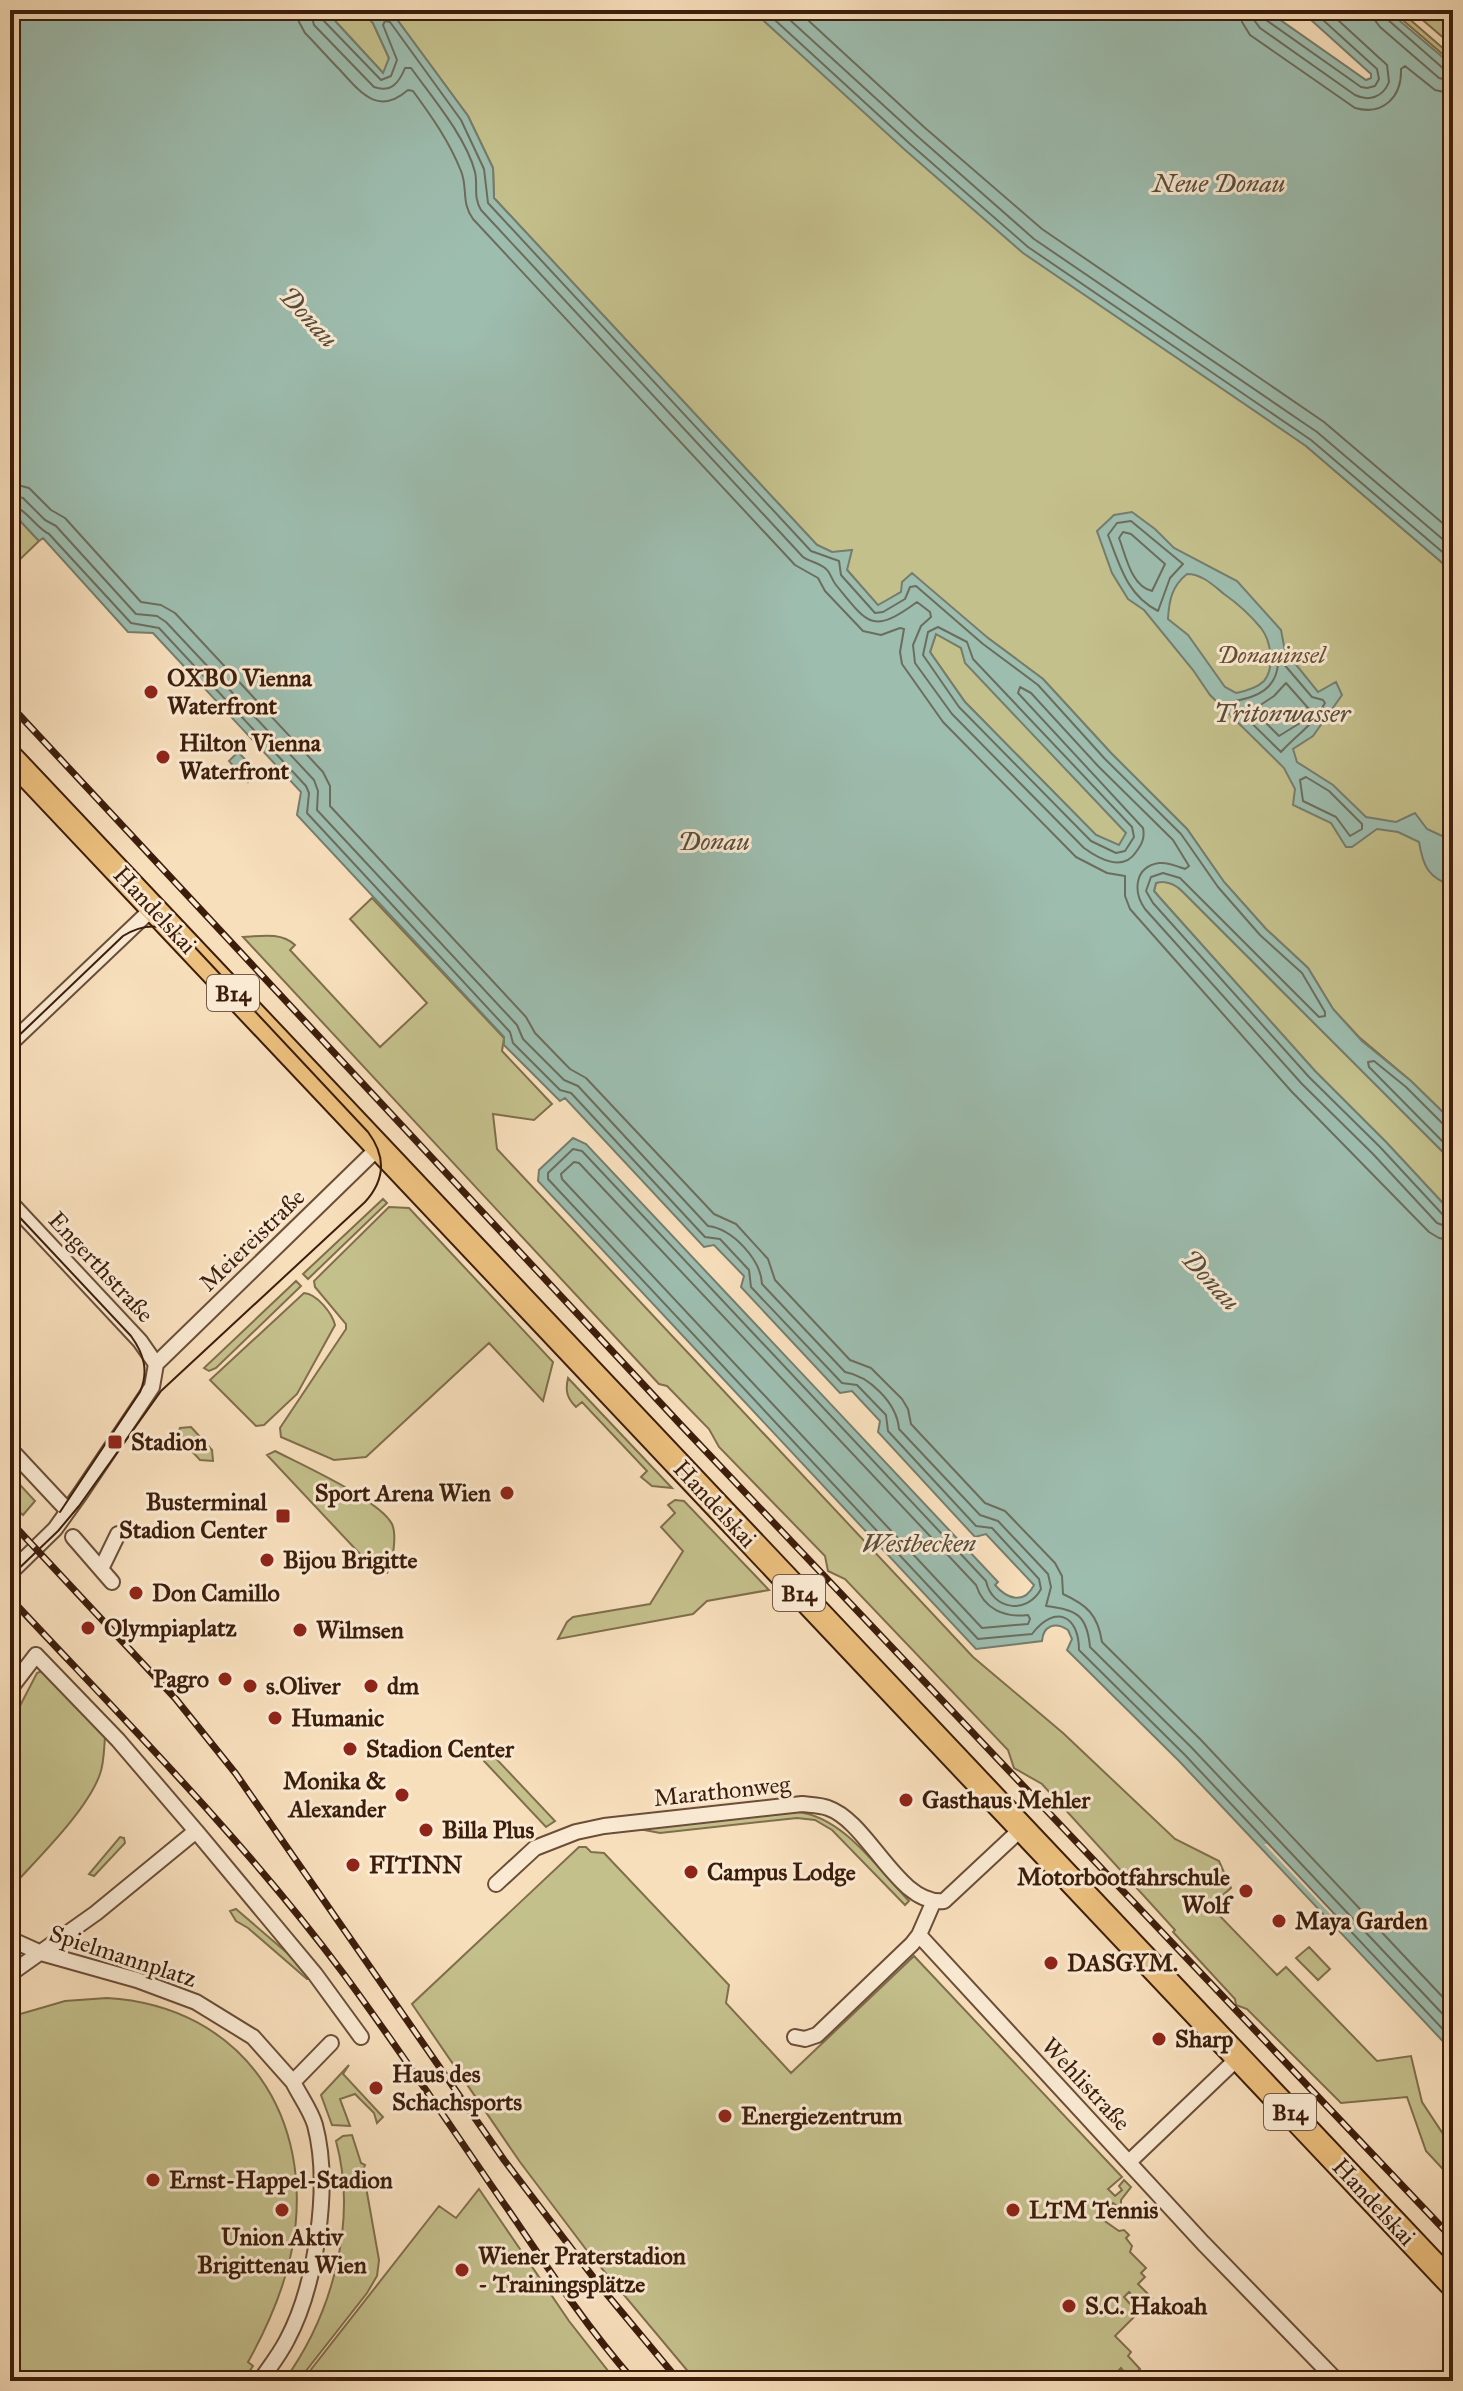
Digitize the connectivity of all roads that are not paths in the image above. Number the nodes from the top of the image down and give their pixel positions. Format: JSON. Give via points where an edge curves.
{"nodes":[{"id":1,"x":10,"y":757,"type":"edge"},
{"id":2,"x":153,"y":908,"type":"junction"},
{"id":3,"x":10,"y":1044,"type":"edge"},
{"id":4,"x":378,"y":1148,"type":"junction"},
{"id":5,"x":10,"y":1202,"type":"edge"},
{"id":6,"x":156,"y":1364,"type":"junction"},
{"id":7,"x":10,"y":1449,"type":"edge"},
{"id":8,"x":68,"y":1511,"type":"junction"},
{"id":9,"x":118,"y":1534,"type":"dead end"},
{"id":10,"x":73,"y":1537,"type":"dead end"},
{"id":11,"x":101,"y":1569,"type":"junction"},
{"id":12,"x":10,"y":1573,"type":"edge"},
{"id":13,"x":112,"y":1582,"type":"dead end"},
{"id":14,"x":10,"y":1689,"type":"edge"},
{"id":15,"x":1021,"y":1829,"type":"junction"},
{"id":16,"x":196,"y":1831,"type":"junction"},
{"id":17,"x":496,"y":1884,"type":"dead end"},
{"id":18,"x":933,"y":1903,"type":"junction"},
{"id":19,"x":919,"y":1935,"type":"junction"},
{"id":20,"x":10,"y":1939,"type":"edge"},
{"id":21,"x":41,"y":1953,"type":"junction"},
{"id":22,"x":10,"y":1974,"type":"edge"},
{"id":23,"x":361,"y":2037,"type":"dead end"},
{"id":24,"x":795,"y":2037,"type":"dead end"},
{"id":25,"x":331,"y":2043,"type":"dead end"},
{"id":26,"x":1239,"y":2057,"type":"junction"},
{"id":27,"x":293,"y":2082,"type":"junction"},
{"id":28,"x":1129,"y":2162,"type":"junction"},
{"id":29,"x":1453,"y":2285,"type":"edge"},
{"id":30,"x":260,"y":2381,"type":"edge"},
{"id":31,"x":1337,"y":2381,"type":"edge"}],
"edges":[{"from":1,"to":2,"type":"main road","name":"Handelskai","number":"B14"},
{"from":2,"to":3,"type":"street"},
{"from":2,"to":4,"type":"main road","name":"Handelskai","number":"B14"},
{"from":4,"to":6,"type":"street","name":"Meiereistraße"},
{"from":4,"to":15,"type":"main road","name":"Handelskai","number":"B14"},
{"from":5,"to":6,"type":"street","name":"Engerthstraße"},
{"from":6,"to":8,"type":"street","via":[[152,1387]]},
{"from":7,"to":8,"type":"street"},
{"from":8,"to":12,"type":"street"},
{"from":9,"to":11,"type":"street"},
{"from":10,"to":11,"type":"street"},
{"from":11,"to":13,"type":"street"},
{"from":14,"to":16,"type":"street","via":[[36,1655]]},
{"from":15,"to":18,"type":"street","via":[[952,1895]]},
{"from":15,"to":26,"type":"main road","name":"Handelskai","number":"B14"},
{"from":16,"to":21,"type":"street"},
{"from":16,"to":23,"type":"street"},
{"from":17,"to":18,"type":"street","name":"Marathonweg","via":[[535,1848],[582,1831],[802,1804],[829,1808],[848,1821],[911,1889]]},
{"from":18,"to":19,"type":"street"},
{"from":19,"to":24,"type":"street","via":[[817,2035]]},
{"from":19,"to":28,"type":"street","name":"Wehlistraße"},
{"from":20,"to":21,"type":"street","name":"Spielmannplatz"},
{"from":21,"to":22,"type":"street"},
{"from":21,"to":27,"type":"street","name":"Spielmannplatz","via":[[196,2002],[253,2037]]},
{"from":25,"to":27,"type":"street"},
{"from":26,"to":28,"type":"street"},
{"from":26,"to":29,"type":"main road","name":"Handelskai","number":"B14"},
{"from":27,"to":30,"type":"street","via":[[317,2140],[322,2188],[317,2239],[308,2285],[288,2339]]},
{"from":28,"to":31,"type":"street","name":"Wehlistraße"}]}
